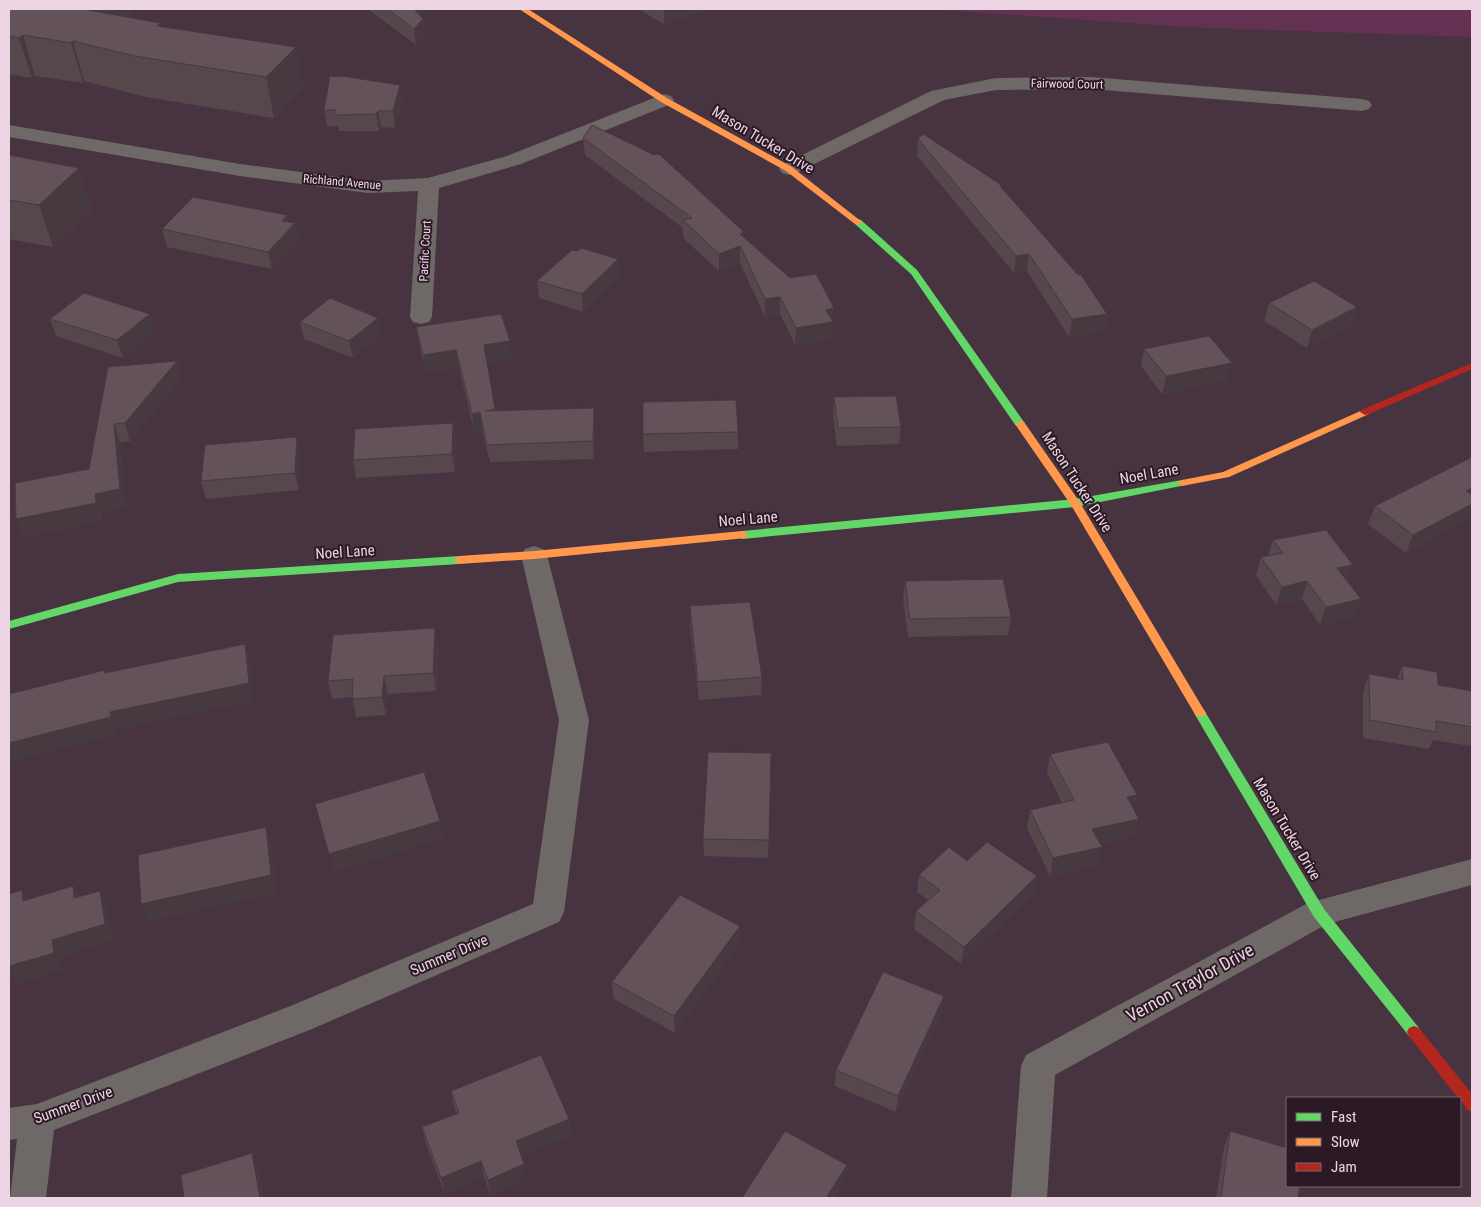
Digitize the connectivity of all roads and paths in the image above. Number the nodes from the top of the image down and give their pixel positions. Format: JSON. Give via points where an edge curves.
{"nodes":[{"id":1,"x":523,"y":9,"type":"edge"},
{"id":2,"x":664,"y":100,"type":"junction"},
{"id":3,"x":1362,"y":105,"type":"dead end"},
{"id":4,"x":9,"y":131,"type":"edge"},
{"id":5,"x":789,"y":169,"type":"junction"},
{"id":6,"x":429,"y":184,"type":"junction"},
{"id":7,"x":421,"y":317,"type":"dead end"},
{"id":8,"x":1472,"y":366,"type":"edge"},
{"id":9,"x":1075,"y":503,"type":"junction"},
{"id":10,"x":534,"y":555,"type":"junction"},
{"id":11,"x":9,"y":625,"type":"edge"},
{"id":12,"x":1472,"y":872,"type":"edge"},
{"id":13,"x":1319,"y":913,"type":"junction"},
{"id":14,"x":1472,"y":1105,"type":"edge"},
{"id":15,"x":23,"y":1122,"type":"edge"},
{"id":16,"x":28,"y":1198,"type":"edge"},
{"id":17,"x":1030,"y":1198,"type":"edge"}],
"edges":[{"from":1,"to":2,"type":"street","name":"Mason Tucker Drive"},
{"from":2,"to":5,"type":"street","name":"Mason Tucker Drive"},
{"from":2,"to":6,"type":"street","name":"Richland Avenue","via":[[514,160]]},
{"from":3,"to":5,"type":"street","name":"Fairwood Court","via":[[1091,83],[996,84],[938,95]]},
{"from":4,"to":6,"type":"street","name":"Richland Avenue","via":[[240,170],[358,185]]},
{"from":5,"to":9,"type":"street","name":"Mason Tucker Drive","via":[[851,216],[914,272]]},
{"from":6,"to":7,"type":"street","name":"Pacific Court"},
{"from":8,"to":9,"type":"street","name":"Noel Lane","via":[[1225,475]]},
{"from":9,"to":10,"type":"street","name":"Noel Lane"},
{"from":9,"to":13,"type":"street","name":"Mason Tucker Drive"},
{"from":10,"to":11,"type":"street","name":"Noel Lane","via":[[178,578]]},
{"from":10,"to":15,"type":"street","name":"Summer Drive","via":[[574,720],[548,912],[300,1018]]},
{"from":12,"to":13,"type":"street","name":"Vernon Traylor Drive"},
{"from":13,"to":14,"type":"street","name":"Mason Tucker Drive"},
{"from":13,"to":17,"type":"street","name":"Vernon Traylor Drive","via":[[1038,1066]]},
{"from":15,"to":16,"type":"street"}]}
